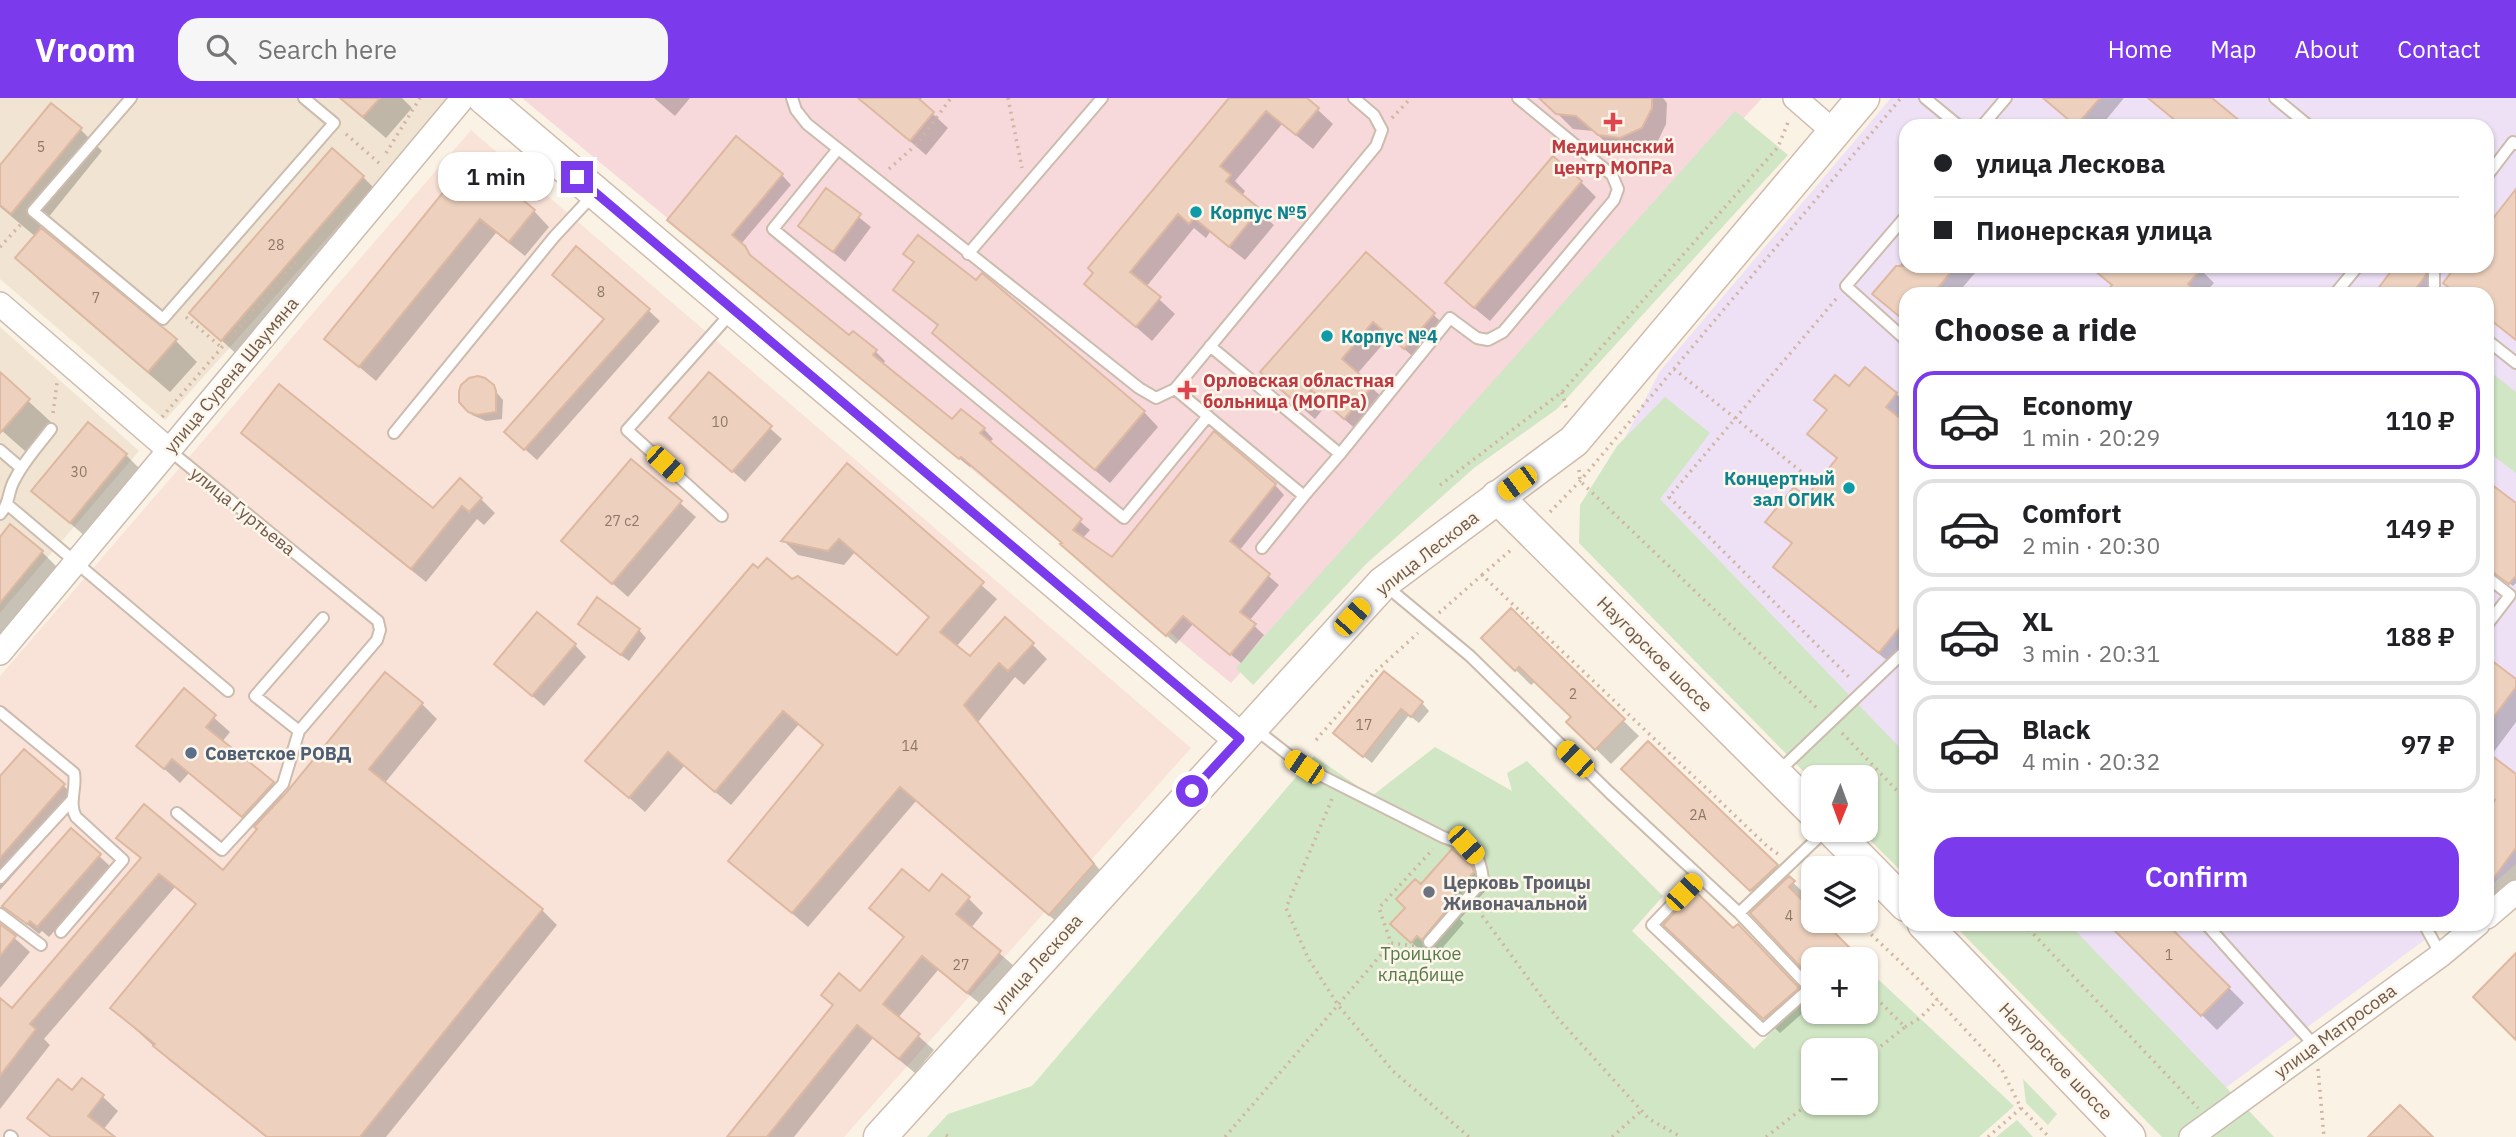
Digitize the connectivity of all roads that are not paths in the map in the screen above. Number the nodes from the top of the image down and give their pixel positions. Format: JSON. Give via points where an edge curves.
{"nodes":[{"id":1,"x":131,"y":98,"type":"edge"},
{"id":2,"x":304,"y":98,"type":"edge"},
{"id":3,"x":463,"y":98,"type":"edge"},
{"id":4,"x":484,"y":98,"type":"edge"},
{"id":5,"x":792,"y":98,"type":"edge"},
{"id":6,"x":1102,"y":98,"type":"edge"},
{"id":7,"x":1354,"y":98,"type":"edge"},
{"id":8,"x":1518,"y":98,"type":"edge"},
{"id":9,"x":1863,"y":98,"type":"edge"},
{"id":10,"x":1925,"y":98,"type":"edge"},
{"id":11,"x":2006,"y":98,"type":"edge"},
{"id":12,"x":2275,"y":98,"type":"edge"},
{"id":13,"x":1796,"y":99,"type":"edge"},
{"id":14,"x":1950,"y":119,"type":"edge"},
{"id":15,"x":1988,"y":119,"type":"edge"},
{"id":16,"x":2300,"y":119,"type":"edge"},
{"id":17,"x":1834,"y":132,"type":"junction"},
{"id":18,"x":2516,"y":144,"type":"edge"},
{"id":19,"x":838,"y":149,"type":"junction"},
{"id":20,"x":2494,"y":167,"type":"edge"},
{"id":21,"x":596,"y":192,"type":"junction"},
{"id":22,"x":1899,"y":224,"type":"edge"},
{"id":23,"x":968,"y":254,"type":"junction"},
{"id":24,"x":2352,"y":273,"type":"edge"},
{"id":25,"x":2341,"y":287,"type":"edge"},
{"id":26,"x":0,"y":304,"type":"edge"},
{"id":27,"x":734,"y":309,"type":"junction"},
{"id":28,"x":1899,"y":334,"type":"edge"},
{"id":29,"x":1210,"y":346,"type":"junction"},
{"id":30,"x":2494,"y":346,"type":"edge"},
{"id":31,"x":2516,"y":363,"type":"edge"},
{"id":32,"x":1175,"y":389,"type":"junction"},
{"id":33,"x":1208,"y":416,"type":"junction"},
{"id":34,"x":51,"y":429,"type":"road end"},
{"id":35,"x":394,"y":433,"type":"dead end"},
{"id":36,"x":0,"y":450,"type":"edge"},
{"id":37,"x":169,"y":450,"type":"junction"},
{"id":38,"x":1340,"y":454,"type":"junction"},
{"id":39,"x":21,"y":468,"type":"junction"},
{"id":40,"x":1304,"y":496,"type":"junction"},
{"id":41,"x":1497,"y":497,"type":"junction"},
{"id":42,"x":8,"y":505,"type":"junction"},
{"id":43,"x":0,"y":514,"type":"edge"},
{"id":44,"x":722,"y":516,"type":"dead end"},
{"id":45,"x":1262,"y":548,"type":"dead end"},
{"id":46,"x":77,"y":561,"type":"junction"},
{"id":47,"x":2494,"y":582,"type":"edge"},
{"id":48,"x":1383,"y":583,"type":"junction"},
{"id":49,"x":2494,"y":616,"type":"edge"},
{"id":50,"x":323,"y":618,"type":"dead end"},
{"id":51,"x":0,"y":653,"type":"edge"},
{"id":52,"x":1899,"y":657,"type":"edge"},
{"id":53,"x":228,"y":691,"type":"dead end"},
{"id":54,"x":0,"y":712,"type":"edge"},
{"id":55,"x":299,"y":731,"type":"junction"},
{"id":56,"x":1246,"y":732,"type":"junction"},
{"id":57,"x":1776,"y":774,"type":"junction"},
{"id":58,"x":73,"y":799,"type":"junction"},
{"id":59,"x":1801,"y":799,"type":"edge"},
{"id":60,"x":177,"y":813,"type":"dead end"},
{"id":61,"x":1813,"y":842,"type":"edge"},
{"id":62,"x":1844,"y":842,"type":"edge"},
{"id":63,"x":1699,"y":876,"type":"junction"},
{"id":64,"x":0,"y":878,"type":"edge"},
{"id":65,"x":2516,"y":892,"type":"edge"},
{"id":66,"x":1899,"y":898,"type":"edge"},
{"id":67,"x":2494,"y":910,"type":"edge"},
{"id":68,"x":0,"y":914,"type":"edge"},
{"id":69,"x":1739,"y":914,"type":"junction"},
{"id":70,"x":1931,"y":931,"type":"edge"},
{"id":71,"x":2212,"y":931,"type":"edge"},
{"id":72,"x":2428,"y":931,"type":"edge"},
{"id":73,"x":2470,"y":931,"type":"edge"},
{"id":74,"x":61,"y":932,"type":"dead end"},
{"id":75,"x":1429,"y":942,"type":"road end"},
{"id":76,"x":41,"y":946,"type":"dead end"},
{"id":77,"x":2441,"y":955,"type":"junction"},
{"id":78,"x":2315,"y":1046,"type":"junction"},
{"id":79,"x":880,"y":1137,"type":"edge"},
{"id":80,"x":2129,"y":1137,"type":"edge"},
{"id":81,"x":2191,"y":1137,"type":"edge"}],
"edges":[{"from":1,"to":2,"type":"lane","via":[[33,211],[163,318],[334,123]]},
{"from":3,"to":37,"type":"street","name":"улица Сурена Шаумяна"},
{"from":4,"to":21,"type":"main road"},
{"from":5,"to":19,"type":"lane","via":[[807,124]]},
{"from":6,"to":23,"type":"lane"},
{"from":7,"to":29,"type":"lane","via":[[1374,115],[1382,130],[1376,146]]},
{"from":8,"to":38,"type":"lane","via":[[1612,175],[1618,188],[1614,200],[1503,332],[1488,340],[1477,338],[1450,318]]},
{"from":9,"to":17,"type":"main road","name":"улица Лескова"},
{"from":10,"to":14,"type":"lane"},
{"from":11,"to":15,"type":"lane"},
{"from":12,"to":16,"type":"lane"},
{"from":13,"to":17,"type":"street"},
{"from":17,"to":41,"type":"main road","name":"улица Лескова","via":[[1574,441]]},
{"from":18,"to":20,"type":"lane"},
{"from":19,"to":23,"type":"lane"},
{"from":19,"to":33,"type":"lane","via":[[773,229],[1124,518]]},
{"from":21,"to":27,"type":"main road"},
{"from":21,"to":35,"type":"lane"},
{"from":22,"to":28,"type":"lane","via":[[1846,286]]},
{"from":23,"to":32,"type":"lane","via":[[1139,388],[1156,398]]},
{"from":24,"to":25,"type":"lane"},
{"from":26,"to":37,"type":"street","name":"улица Гуртьева"},
{"from":27,"to":44,"type":"lane","via":[[627,430]]},
{"from":27,"to":56,"type":"main road"},
{"from":29,"to":32,"type":"lane"},
{"from":29,"to":38,"type":"lane"},
{"from":30,"to":31,"type":"lane"},
{"from":32,"to":33,"type":"lane"},
{"from":33,"to":40,"type":"lane"},
{"from":34,"to":39,"type":"lane"},
{"from":36,"to":39,"type":"lane"},
{"from":37,"to":46,"type":"street","name":"улица Сурена Шаумяна"},
{"from":37,"to":55,"type":"lane","name":"улица Гуртьева","via":[[378,621],[377,640]]},
{"from":38,"to":40,"type":"lane"},
{"from":39,"to":42,"type":"lane","via":[[11,485]]},
{"from":40,"to":45,"type":"lane"},
{"from":41,"to":48,"type":"main road","name":"улица Лескова"},
{"from":41,"to":57,"type":"main road","name":"Наугорское шоссе"},
{"from":42,"to":43,"type":"lane"},
{"from":42,"to":46,"type":"lane"},
{"from":46,"to":51,"type":"street","name":"улица Сурена Шаумяна"},
{"from":46,"to":53,"type":"lane"},
{"from":47,"to":49,"type":"lane","via":[[2510,595]]},
{"from":48,"to":56,"type":"main road","name":"улица Лескова"},
{"from":48,"to":63,"type":"lane","via":[[1470,656]]},
{"from":50,"to":55,"type":"lane","via":[[255,696]]},
{"from":52,"to":57,"type":"lane"},
{"from":54,"to":58,"type":"lane","via":[[74,773]]},
{"from":55,"to":60,"type":"lane","via":[[283,784],[222,850]]},
{"from":56,"to":75,"type":"lane","via":[[1304,767],[1466,845],[1481,862],[1483,880]]},
{"from":56,"to":79,"type":"main road","name":"улица Лескова"},
{"from":57,"to":59,"type":"main road","name":"Наугорское шоссе"},
{"from":58,"to":64,"type":"lane"},
{"from":58,"to":74,"type":"lane","via":[[76,817],[124,860]]},
{"from":61,"to":69,"type":"lane"},
{"from":62,"to":66,"type":"main road"},
{"from":63,"to":69,"type":"lane"},
{"from":63,"to":69,"type":"lane","via":[[1652,925],[1763,1031],[1810,988]]},
{"from":65,"to":67,"type":"street"},
{"from":68,"to":76,"type":"lane"},
{"from":70,"to":80,"type":"main road","name":"Наугорское шоссе"},
{"from":71,"to":78,"type":"lane"},
{"from":72,"to":77,"type":"lane"},
{"from":73,"to":77,"type":"street","name":"улица Матросова"},
{"from":77,"to":78,"type":"street","name":"улица Матросова"},
{"from":78,"to":81,"type":"street","name":"улица Матросова"}]}
